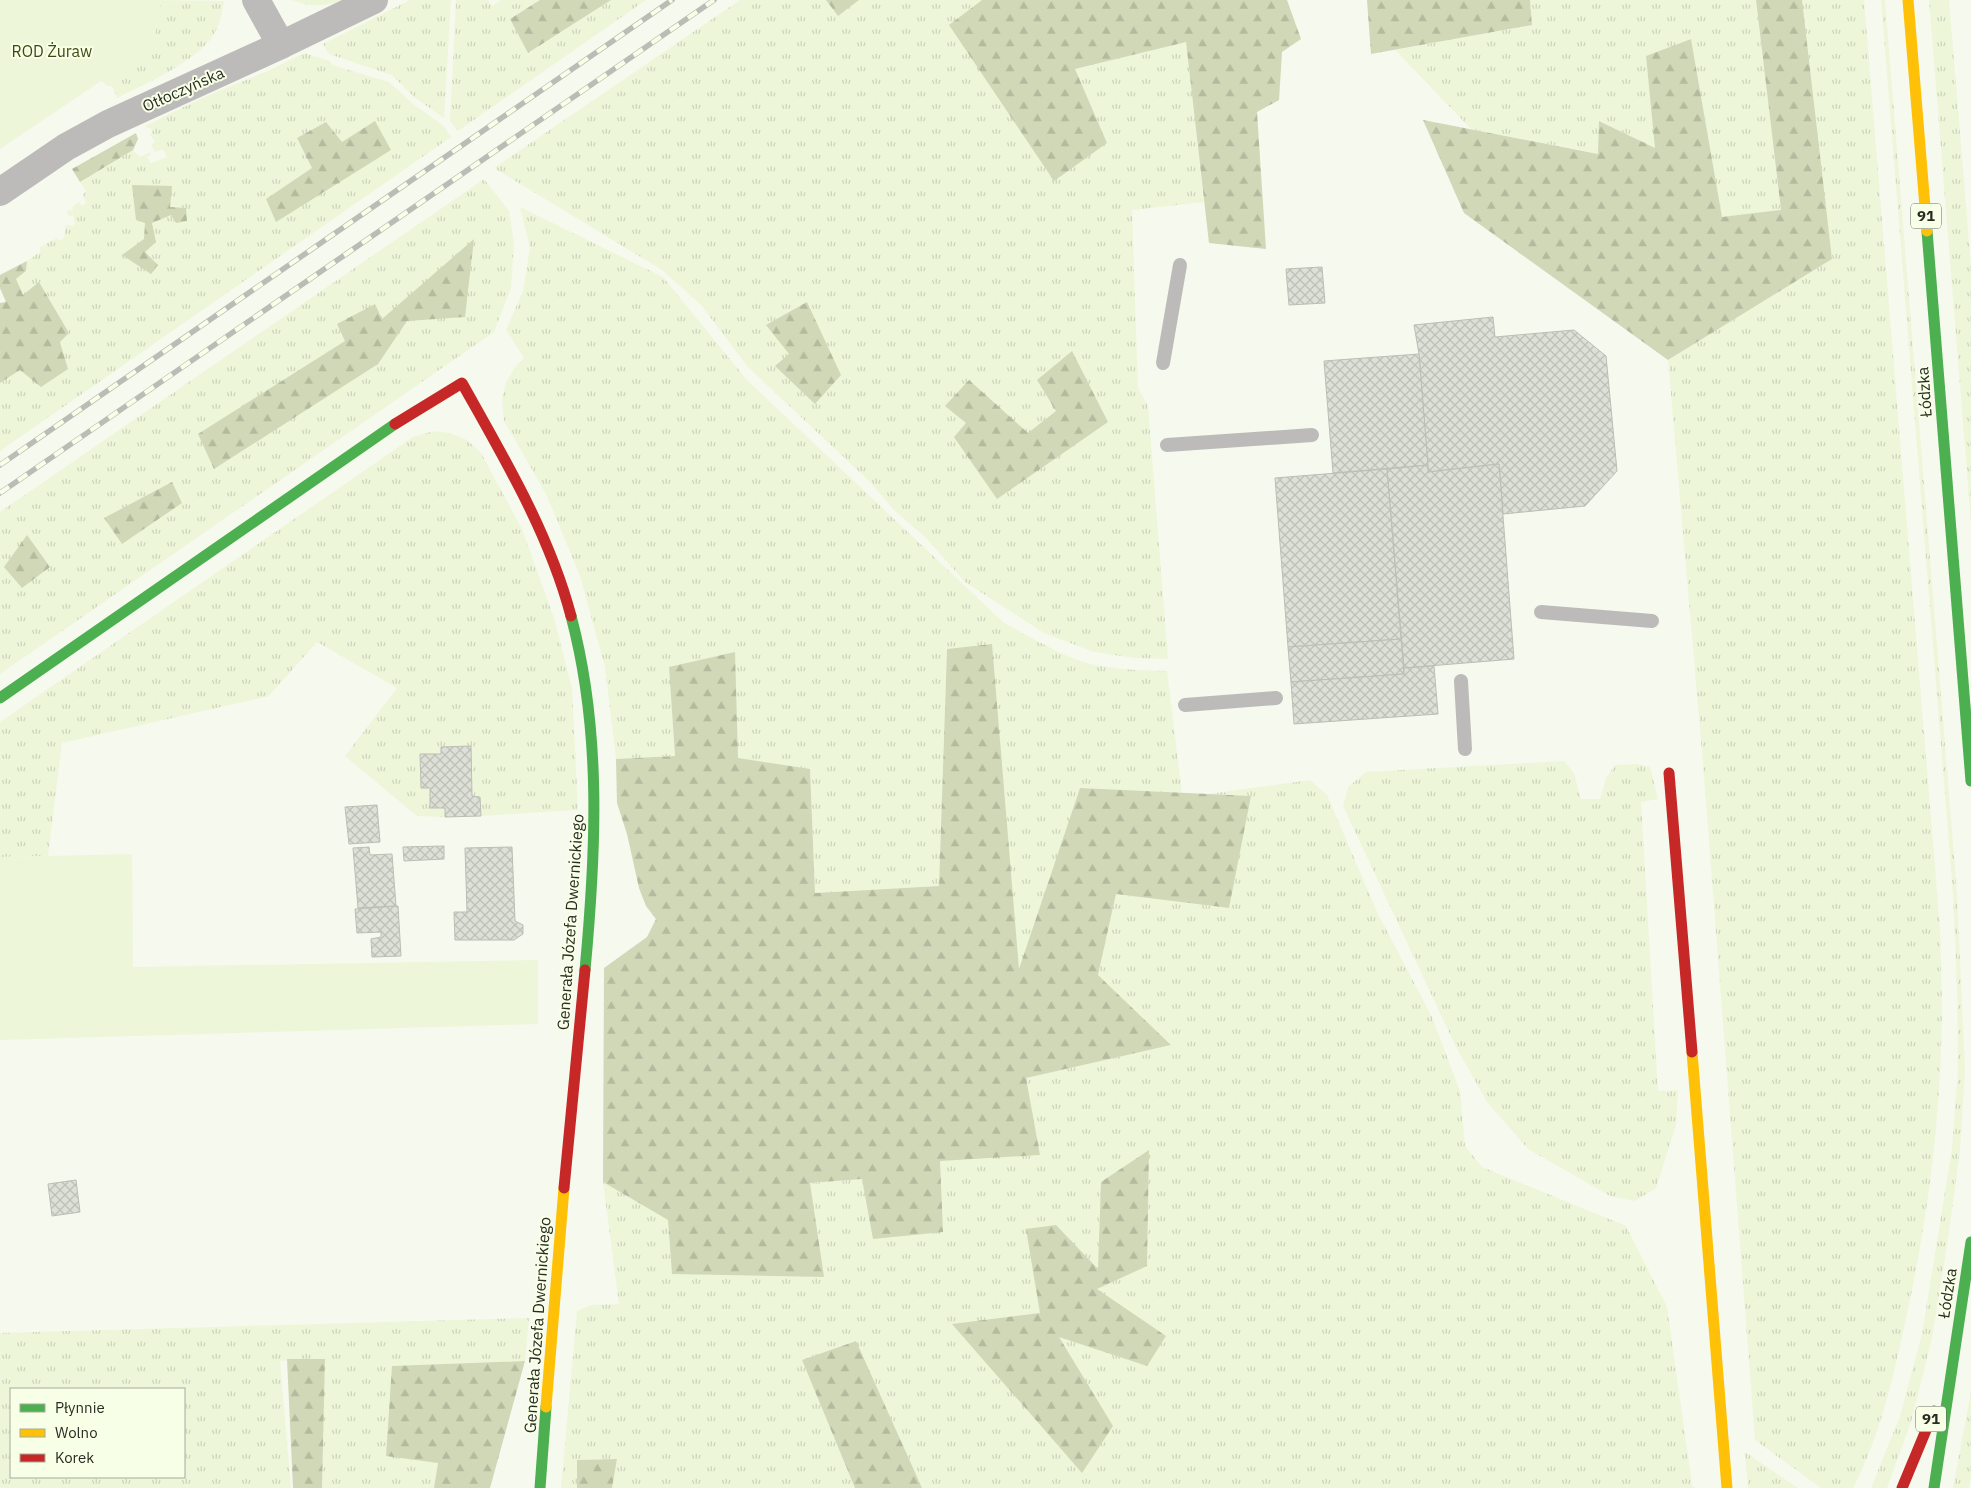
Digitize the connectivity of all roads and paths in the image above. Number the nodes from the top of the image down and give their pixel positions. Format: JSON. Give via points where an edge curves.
{"nodes":[{"id":1,"x":256,"y":0,"type":"edge"},
{"id":2,"x":374,"y":0,"type":"edge"},
{"id":3,"x":1908,"y":0,"type":"edge"},
{"id":4,"x":281,"y":45,"type":"junction"},
{"id":5,"x":0,"y":192,"type":"edge"},
{"id":6,"x":1180,"y":265,"type":"dead end"},
{"id":7,"x":1162,"y":363,"type":"dead end"},
{"id":8,"x":1312,"y":435,"type":"dead end"},
{"id":9,"x":1167,"y":445,"type":"dead end"},
{"id":10,"x":1541,"y":612,"type":"dead end"},
{"id":11,"x":1652,"y":621,"type":"dead end"},
{"id":12,"x":1462,"y":681,"type":"dead end"},
{"id":13,"x":0,"y":698,"type":"edge"},
{"id":14,"x":1276,"y":698,"type":"dead end"},
{"id":15,"x":1186,"y":705,"type":"dead end"},
{"id":16,"x":1465,"y":749,"type":"dead end"},
{"id":17,"x":1669,"y":773,"type":"dead end"},
{"id":18,"x":1971,"y":781,"type":"edge"},
{"id":19,"x":1971,"y":1242,"type":"edge"},
{"id":20,"x":1955,"y":1348,"type":"junction"},
{"id":21,"x":540,"y":1488,"type":"edge"},
{"id":22,"x":1727,"y":1488,"type":"edge"},
{"id":23,"x":1902,"y":1488,"type":"edge"},
{"id":24,"x":1934,"y":1488,"type":"edge"}],
"edges":[{"from":1,"to":4,"type":"street"},
{"from":2,"to":4,"type":"street","name":"Otłoczyńska"},
{"from":3,"to":18,"type":"street","name":"Łódzka","number":"91"},
{"from":4,"to":5,"type":"street","name":"Otłoczyńska","via":[[108,124],[66,147]]},
{"from":6,"to":7,"type":"lane"},
{"from":8,"to":9,"type":"lane"},
{"from":10,"to":11,"type":"lane"},
{"from":12,"to":16,"type":"lane"},
{"from":13,"to":21,"type":"street","name":"Generała Józefa Dwernickiego","via":[[401,420],[462,383],[527,502],[564,591],[580,650],[592,733],[595,796],[592,868]]},
{"from":14,"to":15,"type":"lane"},
{"from":17,"to":22,"type":"street"},
{"from":19,"to":20,"type":"street","name":"Łódzka","number":"91"},
{"from":20,"to":23,"type":"street","name":"Łódzka","number":"91","via":[[1923,1441]]},
{"from":20,"to":24,"type":"street","name":"Łódzka","number":"91"}]}
